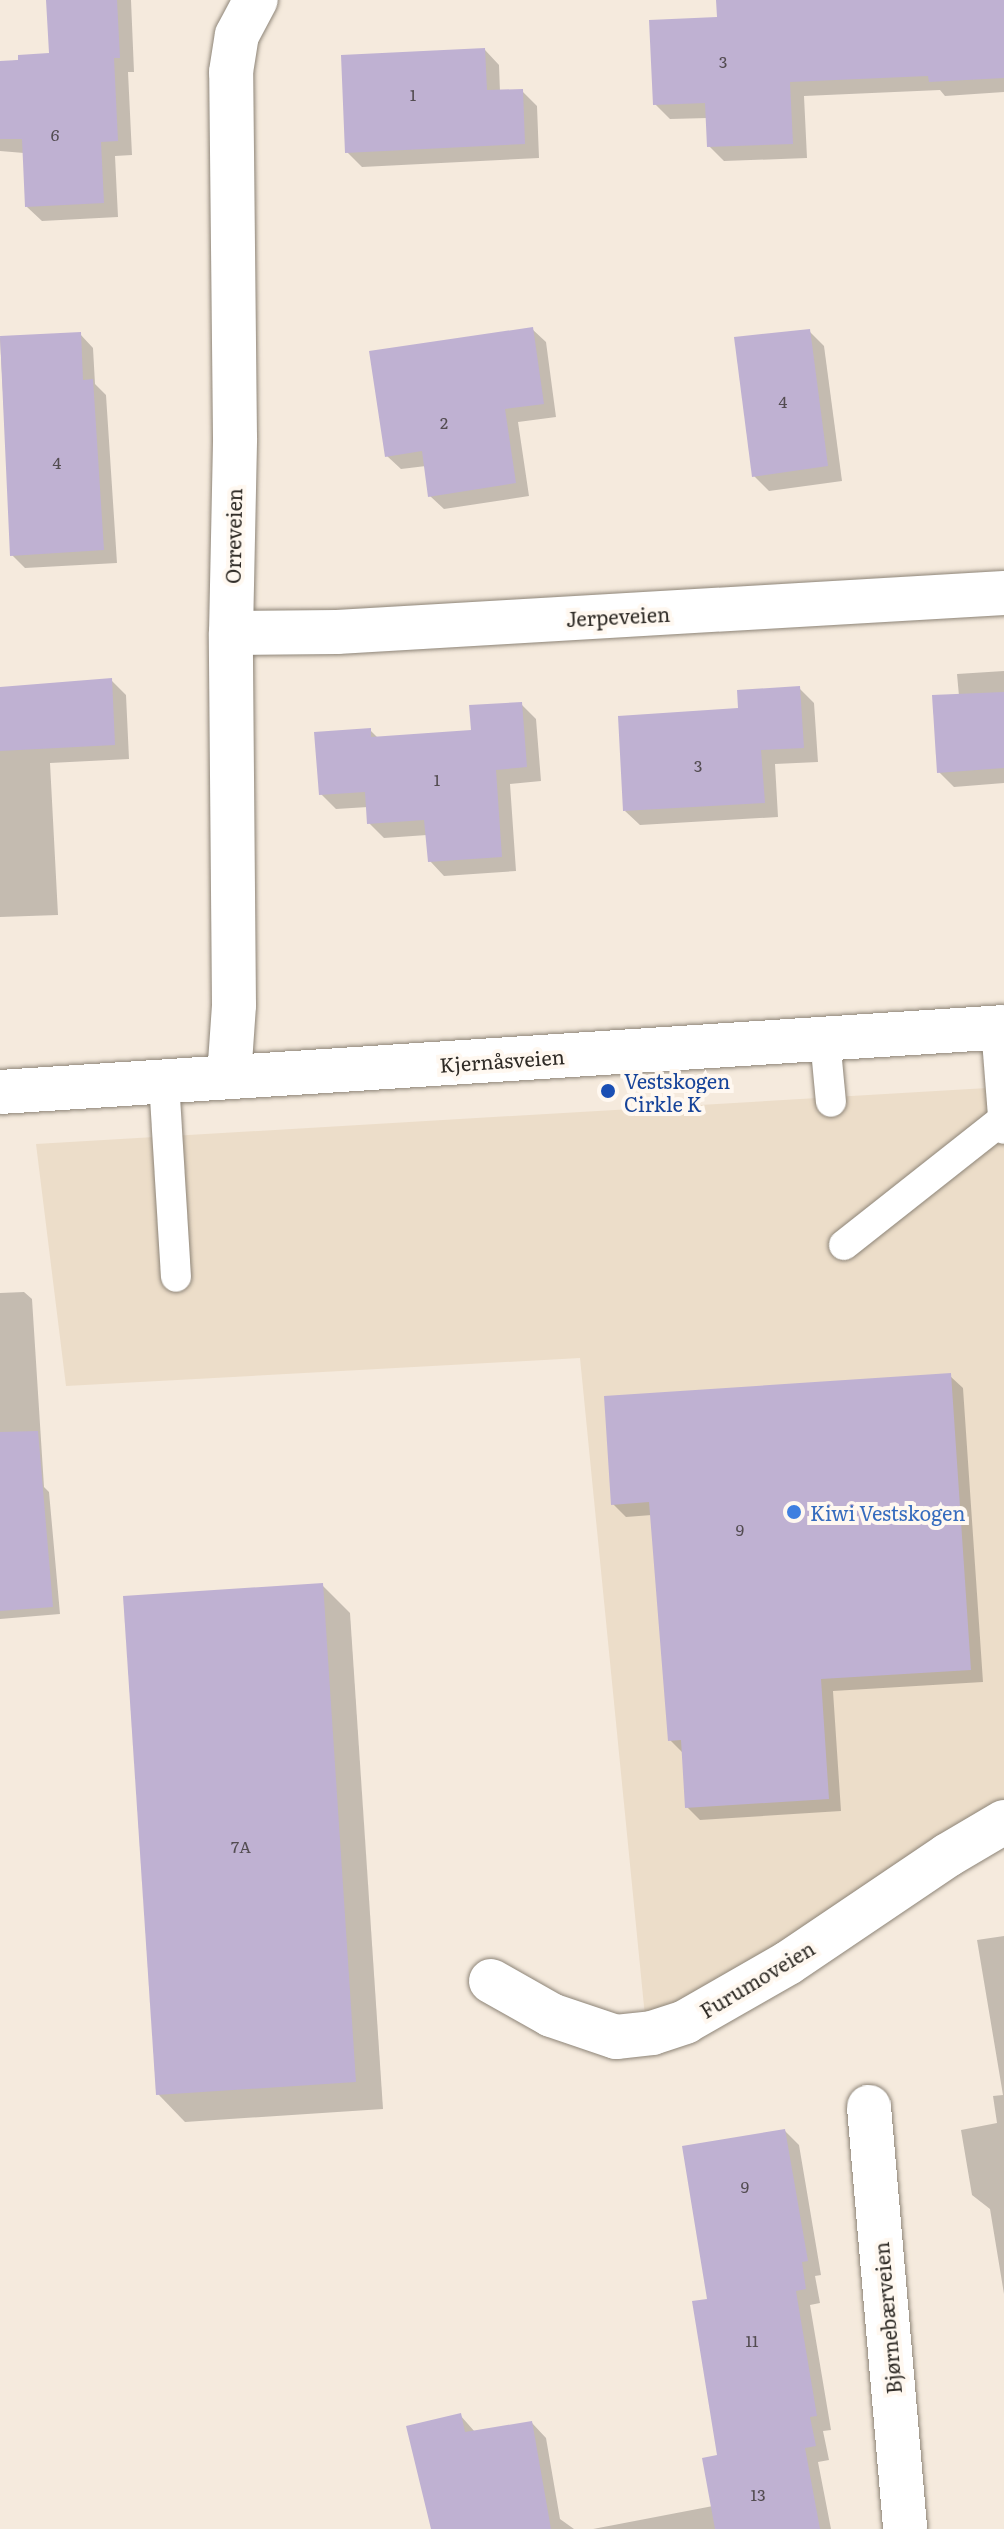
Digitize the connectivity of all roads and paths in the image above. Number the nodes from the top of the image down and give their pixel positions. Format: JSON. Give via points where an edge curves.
{"nodes":[{"id":1,"x":256,"y":0,"type":"edge"},
{"id":2,"x":1004,"y":593,"type":"edge"},
{"id":3,"x":231,"y":633,"type":"junction"},
{"id":4,"x":1000,"y":1027,"type":"edge"},
{"id":5,"x":825,"y":1039,"type":"junction"},
{"id":6,"x":229,"y":1077,"type":"junction"},
{"id":7,"x":164,"y":1081,"type":"junction"},
{"id":8,"x":0,"y":1092,"type":"edge"},
{"id":9,"x":831,"y":1102,"type":"dead end"},
{"id":10,"x":1003,"y":1124,"type":"edge"},
{"id":11,"x":844,"y":1245,"type":"dead end"},
{"id":12,"x":176,"y":1277,"type":"dead end"},
{"id":13,"x":1004,"y":1822,"type":"edge"},
{"id":14,"x":491,"y":1981,"type":"dead end"},
{"id":15,"x":869,"y":2107,"type":"dead end"},
{"id":16,"x":905,"y":2529,"type":"edge"}],
"edges":[{"from":1,"to":3,"type":"street","name":"Orreveien","via":[[237,35],[231,72]]},
{"from":2,"to":3,"type":"street","name":"Jerpeveien","via":[[337,632]]},
{"from":3,"to":6,"type":"street","name":"Orreveien","via":[[234,1005]]},
{"from":4,"to":5,"type":"street","name":"Kjernåsveien"},
{"from":4,"to":10,"type":"lane"},
{"from":5,"to":6,"type":"street","name":"Kjernåsveien"},
{"from":5,"to":9,"type":"lane"},
{"from":6,"to":7,"type":"street","name":"Kjernåsveien"},
{"from":7,"to":8,"type":"street","name":"Kjernåsveien"},
{"from":7,"to":12,"type":"lane"},
{"from":10,"to":11,"type":"lane"},
{"from":13,"to":14,"type":"street","name":"Furumoveien","via":[[788,1963],[685,2022],[652,2033],[616,2037],[551,2015]]},
{"from":15,"to":16,"type":"street","name":"Bjørnebærveien"}]}
